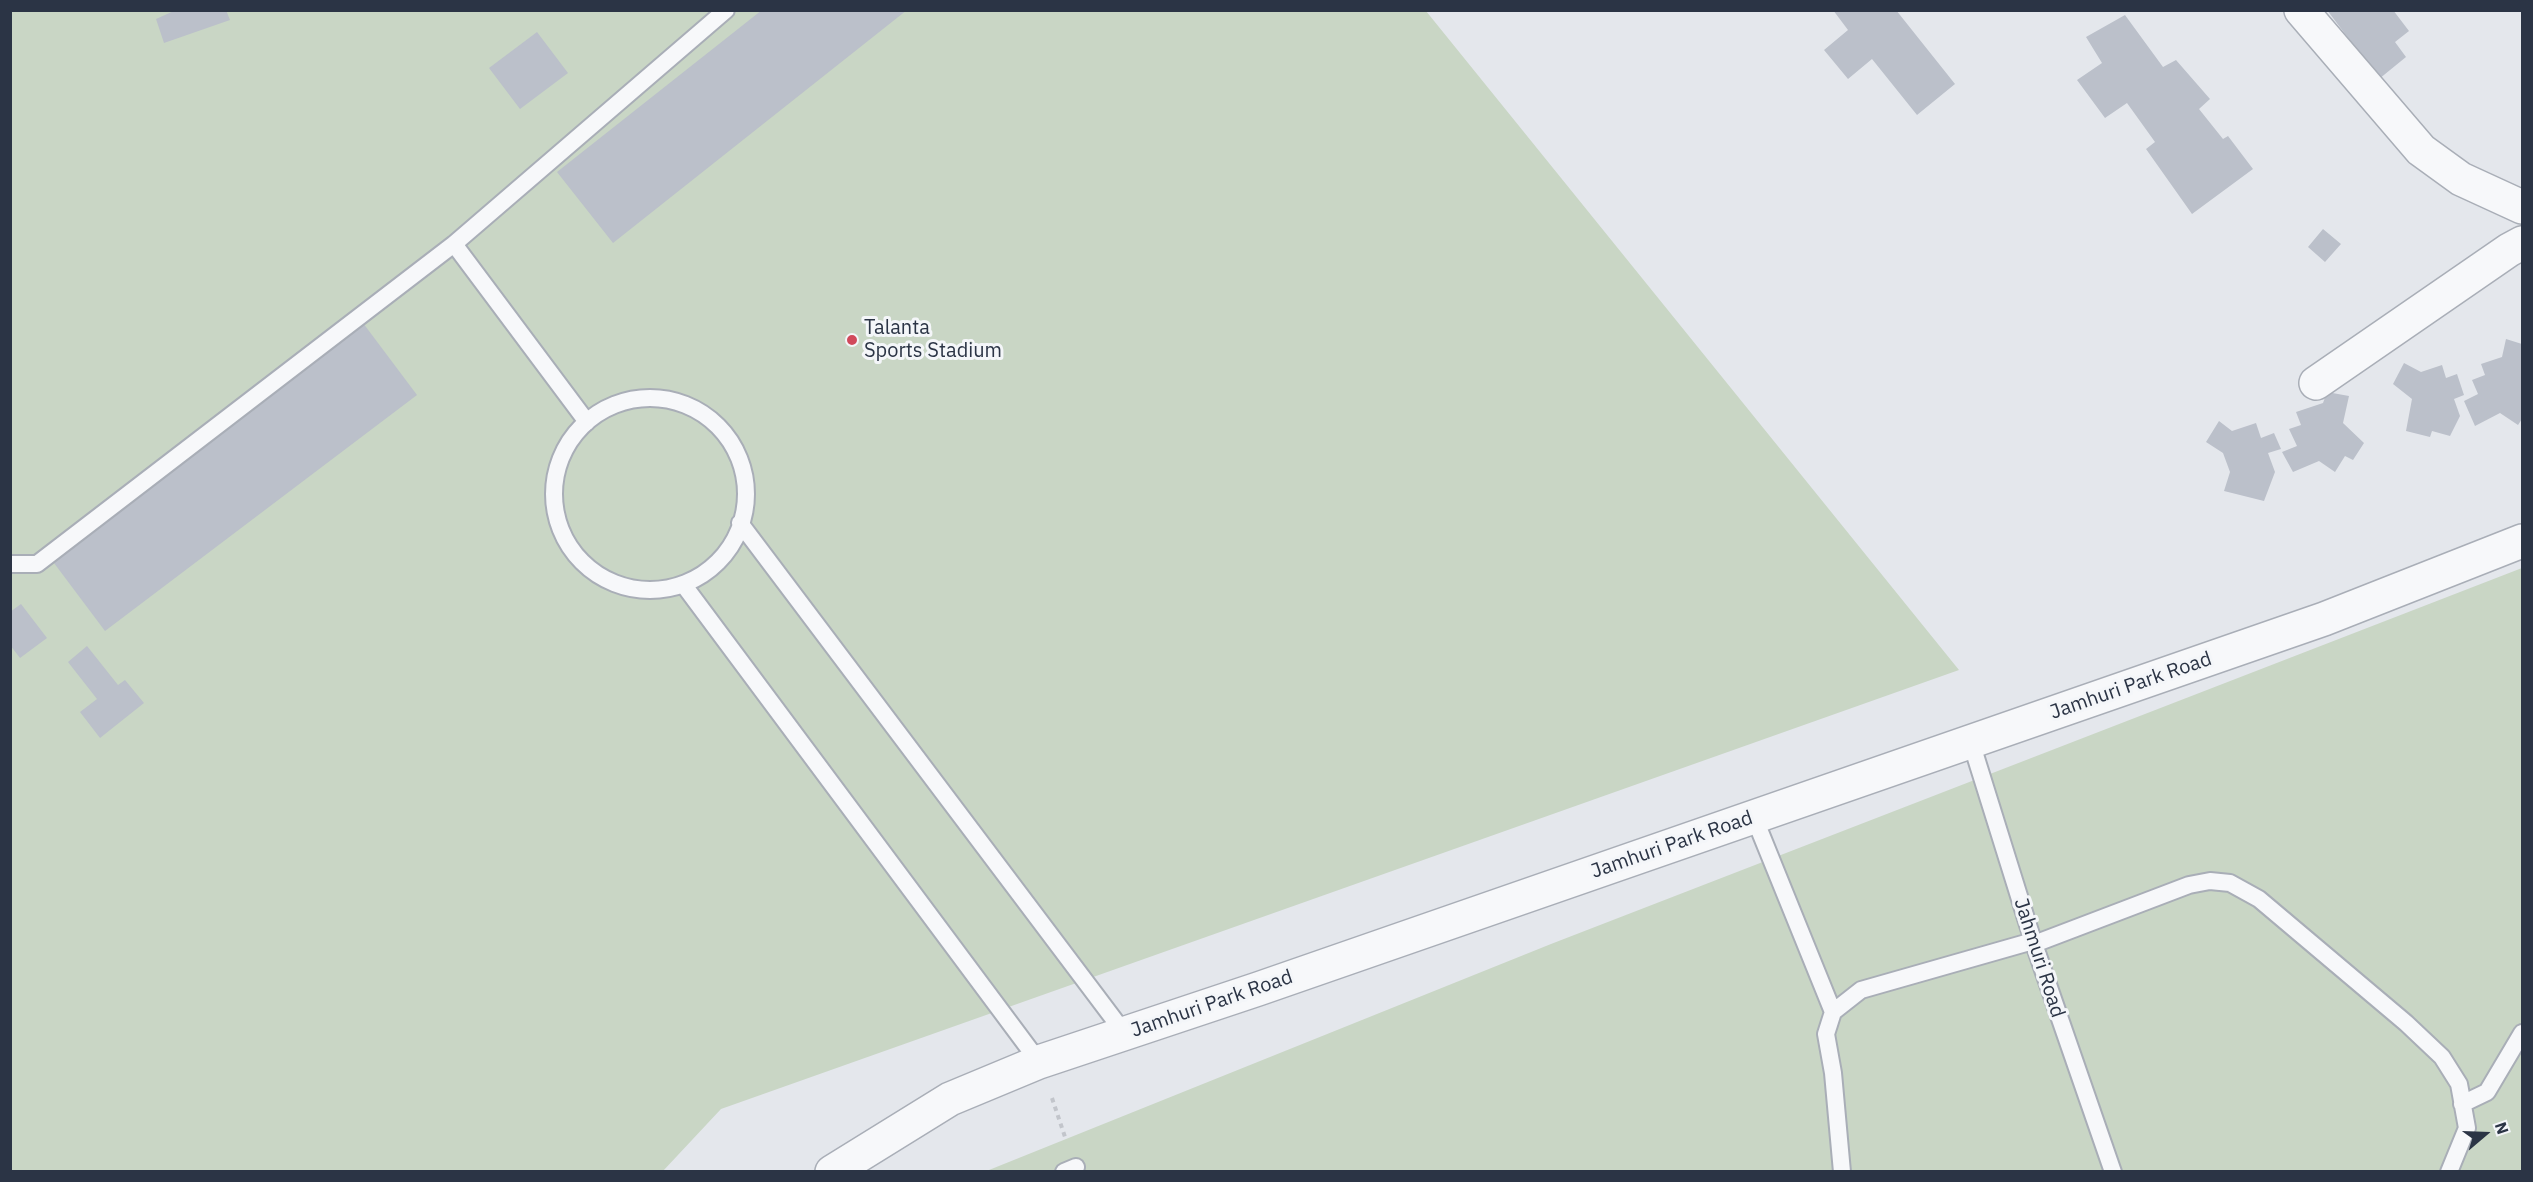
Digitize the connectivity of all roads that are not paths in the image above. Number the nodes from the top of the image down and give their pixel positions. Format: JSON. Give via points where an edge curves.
{"nodes":[{"id":1,"x":726,"y":10,"type":"edge"},
{"id":2,"x":2301,"y":10,"type":"edge"},
{"id":3,"x":2523,"y":207,"type":"edge"},
{"id":4,"x":2523,"y":243,"type":"edge"},
{"id":5,"x":454,"y":244,"type":"junction"},
{"id":6,"x":2316,"y":383,"type":"dead end"},
{"id":7,"x":586,"y":422,"type":"junction"},
{"id":8,"x":740,"y":523,"type":"junction"},
{"id":9,"x":2523,"y":541,"type":"edge"},
{"id":10,"x":10,"y":564,"type":"edge"},
{"id":11,"x":683,"y":584,"type":"junction"},
{"id":12,"x":1971,"y":742,"type":"junction"},
{"id":13,"x":1754,"y":817,"type":"junction"},
{"id":14,"x":2033,"y":942,"type":"junction"},
{"id":15,"x":1833,"y":1012,"type":"junction"},
{"id":16,"x":2523,"y":1033,"type":"edge"},
{"id":17,"x":1125,"y":1034,"type":"junction"},
{"id":18,"x":1039,"y":1062,"type":"junction"},
{"id":19,"x":2462,"y":1104,"type":"junction"},
{"id":20,"x":836,"y":1170,"type":"edge"},
{"id":21,"x":1842,"y":1172,"type":"edge"},
{"id":22,"x":2113,"y":1172,"type":"edge"},
{"id":23,"x":2449,"y":1172,"type":"edge"}],
"edges":[{"from":1,"to":5,"type":"lane"},
{"from":2,"to":3,"type":"street","via":[[2421,150],[2462,179]]},
{"from":4,"to":6,"type":"street"},
{"from":5,"to":7,"type":"lane"},
{"from":5,"to":10,"type":"lane","via":[[38,564]]},
{"from":7,"to":8,"type":"lane","via":[[622,401],[655,398],[687,405],[715,423],[735,449],[745,481]]},
{"from":7,"to":11,"type":"lane","via":[[572,437],[558,465],[554,495],[559,525],[574,553],[596,573],[623,587],[653,590]]},
{"from":8,"to":11,"type":"lane","via":[[732,544],[710,569]]},
{"from":8,"to":17,"type":"lane"},
{"from":9,"to":12,"type":"street","name":"Jamhuri Park Road","via":[[2324,619]]},
{"from":11,"to":18,"type":"lane"},
{"from":12,"to":13,"type":"street","name":"Jamhuri Park Road"},
{"from":12,"to":14,"type":"lane","name":"Jahmuri Road"},
{"from":13,"to":15,"type":"lane"},
{"from":13,"to":17,"type":"street","name":"Jamhuri Park Road"},
{"from":14,"to":15,"type":"lane","via":[[1861,990]]},
{"from":14,"to":19,"type":"lane","via":[[2189,885],[2230,883],[2259,900],[2442,1057],[2459,1084]]},
{"from":14,"to":22,"type":"lane","name":"Jahmuri Road"},
{"from":15,"to":21,"type":"lane","via":[[1826,1034]]},
{"from":16,"to":19,"type":"lane","via":[[2487,1092]]},
{"from":17,"to":18,"type":"street","name":"Jamhuri Park Road"},
{"from":18,"to":20,"type":"street","name":"Jamhuri Park Road","via":[[950,1099]]},
{"from":19,"to":23,"type":"lane","via":[[2467,1128]]}]}
